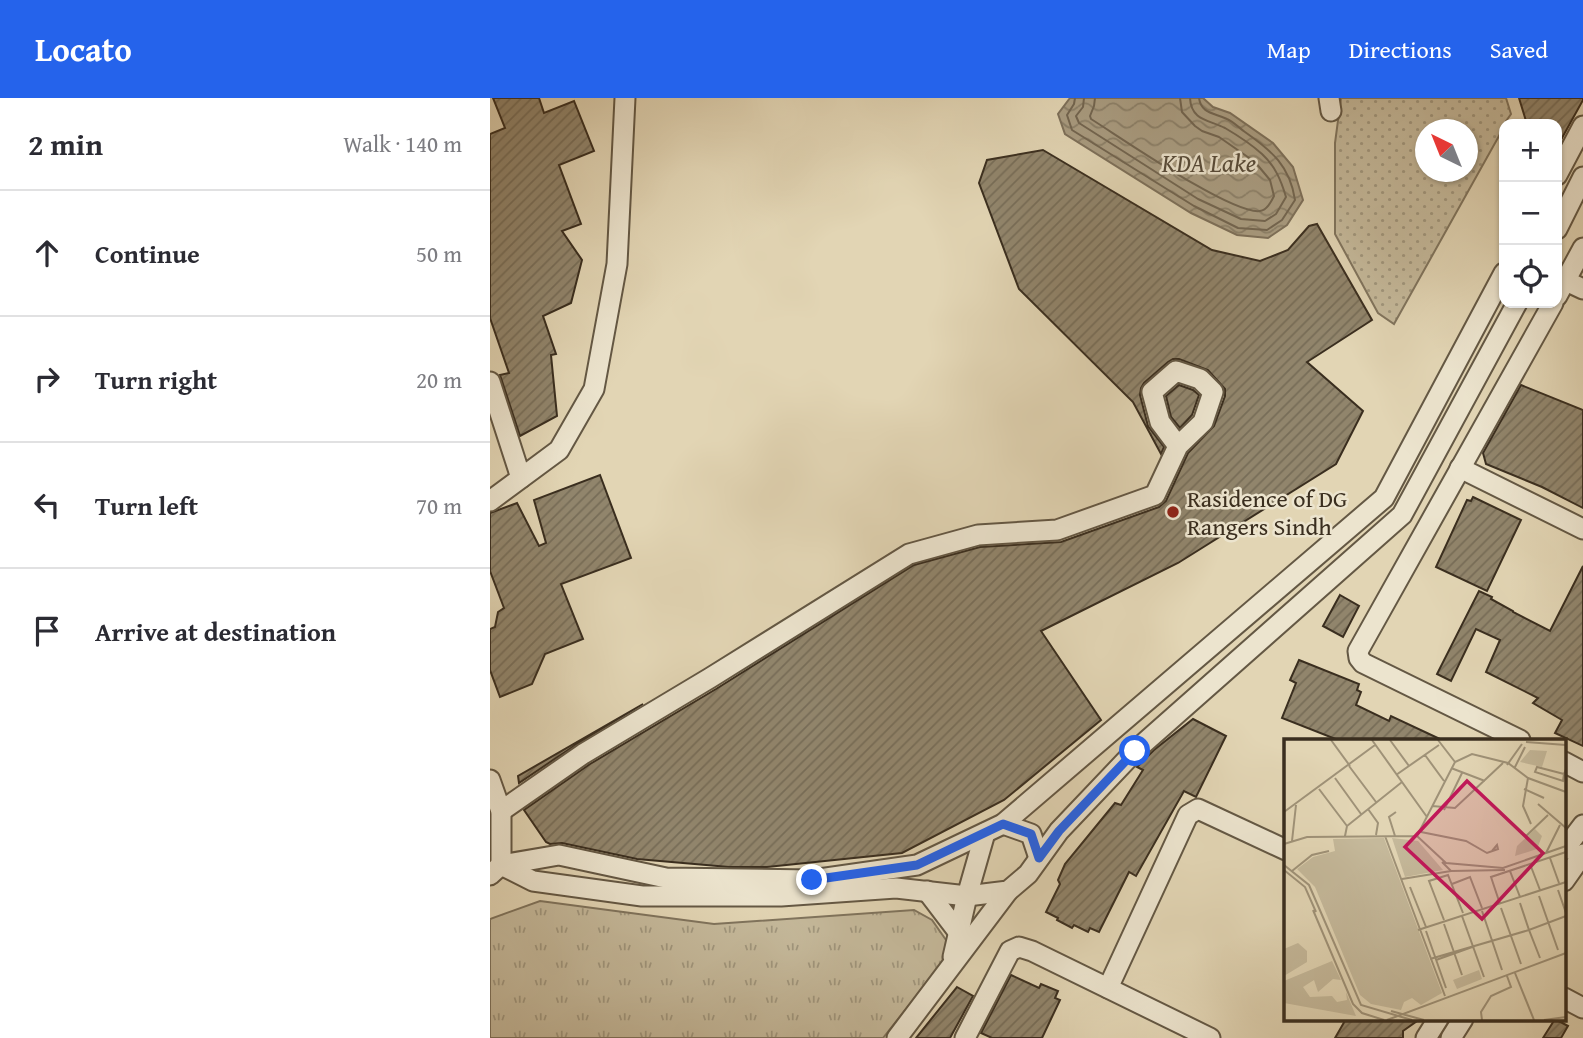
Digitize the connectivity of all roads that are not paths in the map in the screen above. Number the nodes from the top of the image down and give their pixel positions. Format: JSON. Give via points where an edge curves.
{"nodes":[{"id":1,"x":625,"y":98,"type":"edge"},
{"id":2,"x":1583,"y":126,"type":"edge"},
{"id":3,"x":1562,"y":166,"type":"edge"},
{"id":4,"x":1583,"y":177,"type":"edge"},
{"id":5,"x":1562,"y":219,"type":"edge"},
{"id":6,"x":1583,"y":248,"type":"edge"},
{"id":7,"x":1499,"y":282,"type":"edge"},
{"id":8,"x":1568,"y":289,"type":"edge"},
{"id":9,"x":1514,"y":308,"type":"edge"},
{"id":10,"x":1550,"y":308,"type":"edge"},
{"id":11,"x":490,"y":382,"type":"edge"},
{"id":12,"x":1178,"y":446,"type":"dead end"},
{"id":13,"x":1460,"y":468,"type":"junction"},
{"id":14,"x":521,"y":478,"type":"junction"},
{"id":15,"x":490,"y":501,"type":"edge"},
{"id":16,"x":1583,"y":528,"type":"edge"},
{"id":17,"x":1518,"y":739,"type":"edge"},
{"id":18,"x":1566,"y":763,"type":"edge"},
{"id":19,"x":1583,"y":772,"type":"edge"},
{"id":20,"x":490,"y":780,"type":"edge"},
{"id":21,"x":501,"y":811,"type":"junction"},
{"id":22,"x":1583,"y":825,"type":"edge"},
{"id":23,"x":994,"y":829,"type":"junction"},
{"id":24,"x":1566,"y":847,"type":"edge"},
{"id":25,"x":1284,"y":849,"type":"edge"},
{"id":26,"x":1583,"y":854,"type":"edge"},
{"id":27,"x":1039,"y":858,"type":"junction"},
{"id":28,"x":495,"y":870,"type":"edge"},
{"id":29,"x":1566,"y":877,"type":"edge"},
{"id":30,"x":927,"y":891,"type":"junction"},
{"id":31,"x":1008,"y":891,"type":"junction"},
{"id":32,"x":967,"y":896,"type":"junction"},
{"id":33,"x":959,"y":933,"type":"junction"},
{"id":34,"x":951,"y":966,"type":"junction"},
{"id":35,"x":1108,"y":988,"type":"junction"},
{"id":36,"x":1566,"y":999,"type":"edge"},
{"id":37,"x":1583,"y":1008,"type":"edge"},
{"id":38,"x":1437,"y":1020,"type":"edge"},
{"id":39,"x":1462,"y":1020,"type":"edge"},
{"id":40,"x":897,"y":1038,"type":"edge"},
{"id":41,"x":965,"y":1038,"type":"edge"},
{"id":42,"x":1210,"y":1038,"type":"edge"},
{"id":43,"x":1426,"y":1038,"type":"edge"},
{"id":44,"x":1451,"y":1038,"type":"edge"}],
"edges":[{"from":1,"to":14,"type":"street","via":[[617,264],[594,389],[559,450]]},
{"from":2,"to":3,"type":"street"},
{"from":4,"to":5,"type":"street"},
{"from":6,"to":8,"type":"street"},
{"from":7,"to":23,"type":"street","via":[[1384,498]]},
{"from":9,"to":27,"type":"street","via":[[1402,515],[1135,751]]},
{"from":10,"to":13,"type":"street"},
{"from":11,"to":14,"type":"street"},
{"from":12,"to":21,"type":"street","via":[[1155,495],[1057,530],[978,536],[909,554],[583,754]]},
{"from":13,"to":16,"type":"street"},
{"from":13,"to":17,"type":"street","via":[[1358,651],[1359,658]]},
{"from":14,"to":15,"type":"street"},
{"from":18,"to":19,"type":"street"},
{"from":20,"to":21,"type":"street"},
{"from":21,"to":28,"type":"street"},
{"from":22,"to":24,"type":"street"},
{"from":23,"to":27,"type":"street","via":[[1031,834]]},
{"from":23,"to":28,"type":"street","via":[[917,865],[812,880],[666,878],[559,855]]},
{"from":23,"to":32,"type":"street"},
{"from":25,"to":35,"type":"street","via":[[1198,809],[1188,815]]},
{"from":26,"to":29,"type":"street"},
{"from":27,"to":31,"type":"street"},
{"from":28,"to":30,"type":"street","via":[[533,881],[642,896],[781,896],[897,888]]},
{"from":30,"to":32,"type":"street"},
{"from":30,"to":33,"type":"street"},
{"from":31,"to":32,"type":"street"},
{"from":31,"to":34,"type":"street"},
{"from":32,"to":33,"type":"street"},
{"from":33,"to":34,"type":"street"},
{"from":34,"to":40,"type":"street"},
{"from":35,"to":41,"type":"street","via":[[1019,947],[1010,951]]},
{"from":35,"to":42,"type":"street"},
{"from":36,"to":37,"type":"street"},
{"from":38,"to":43,"type":"street"},
{"from":39,"to":44,"type":"street"}]}
